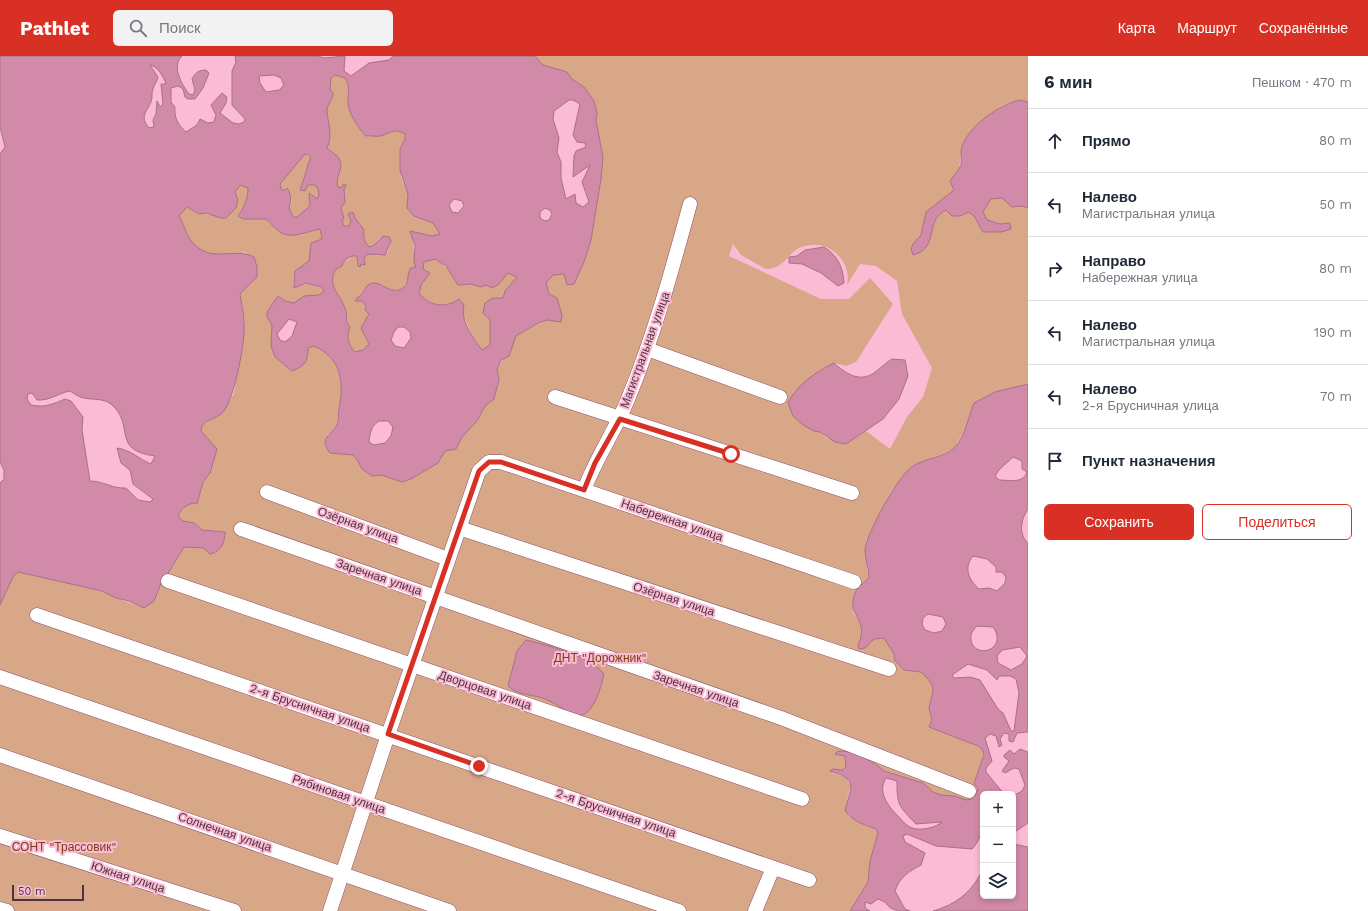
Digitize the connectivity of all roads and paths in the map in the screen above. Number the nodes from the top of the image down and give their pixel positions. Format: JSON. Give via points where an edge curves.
{"nodes":[{"id":1,"x":690,"y":204,"type":"dead end"},
{"id":2,"x":647,"y":349,"type":"junction"},
{"id":3,"x":555,"y":397,"type":"dead end"},
{"id":4,"x":780,"y":397,"type":"dead end"},
{"id":5,"x":620,"y":419,"type":"junction"},
{"id":6,"x":584,"y":490,"type":"junction"},
{"id":7,"x":267,"y":492,"type":"dead end"},
{"id":8,"x":852,"y":493,"type":"dead end"},
{"id":9,"x":459,"y":528,"type":"junction"},
{"id":10,"x":241,"y":529,"type":"dead end"},
{"id":11,"x":448,"y":559,"type":"junction"},
{"id":12,"x":168,"y":581,"type":"dead end"},
{"id":13,"x":854,"y":582,"type":"dead end"},
{"id":14,"x":436,"y":597,"type":"junction"},
{"id":15,"x":37,"y":615,"type":"dead end"},
{"id":16,"x":412,"y":665,"type":"junction"},
{"id":17,"x":889,"y":669,"type":"dead end"},
{"id":18,"x":0,"y":677,"type":"edge"},
{"id":19,"x":388,"y":734,"type":"junction"},
{"id":20,"x":0,"y":755,"type":"edge"},
{"id":21,"x":969,"y":791,"type":"dead end"},
{"id":22,"x":802,"y":799,"type":"dead end"},
{"id":23,"x":365,"y":803,"type":"junction"},
{"id":24,"x":0,"y":836,"type":"edge"},
{"id":25,"x":772,"y":868,"type":"junction"},
{"id":26,"x":342,"y":874,"type":"junction"},
{"id":27,"x":809,"y":880,"type":"dead end"},
{"id":28,"x":0,"y":908,"type":"edge"},
{"id":29,"x":7,"y":911,"type":"edge"},
{"id":30,"x":234,"y":911,"type":"edge"},
{"id":31,"x":330,"y":911,"type":"edge"},
{"id":32,"x":449,"y":911,"type":"edge"},
{"id":33,"x":678,"y":911,"type":"edge"},
{"id":34,"x":756,"y":911,"type":"edge"}],
"edges":[{"from":1,"to":2,"type":"street","name":"Магистральная улица","via":[[665,296]]},
{"from":2,"to":4,"type":"street"},
{"from":2,"to":5,"type":"street","name":"Магистральная улица"},
{"from":3,"to":5,"type":"street"},
{"from":5,"to":6,"type":"street","name":"Магистральная улица","via":[[595,463]]},
{"from":5,"to":8,"type":"street"},
{"from":6,"to":9,"type":"street","name":"Набережная улица","via":[[501,462],[489,462],[479,471]]},
{"from":6,"to":13,"type":"street","name":"Набережная улица"},
{"from":7,"to":11,"type":"street","name":"Озёрная улица"},
{"from":9,"to":11,"type":"street"},
{"from":9,"to":17,"type":"street","name":"Озёрная улица"},
{"from":10,"to":14,"type":"street","name":"Заречная улица"},
{"from":11,"to":14,"type":"street"},
{"from":12,"to":16,"type":"street","name":"Дворцовая улица"},
{"from":14,"to":16,"type":"street"},
{"from":14,"to":21,"type":"street","name":"Заречная улица","via":[[781,718]]},
{"from":15,"to":19,"type":"street","name":"2-я Брусничная улица"},
{"from":16,"to":19,"type":"street"},
{"from":16,"to":22,"type":"street","name":"Дворцовая улица"},
{"from":18,"to":23,"type":"street","name":"Рябиновая улица"},
{"from":19,"to":23,"type":"street"},
{"from":19,"to":25,"type":"street","name":"2-я Брусничная улица"},
{"from":20,"to":26,"type":"street","name":"Солнечная улица"},
{"from":23,"to":26,"type":"street"},
{"from":23,"to":33,"type":"street","name":"Рябиновая улица"},
{"from":24,"to":30,"type":"street","name":"Южная улица"},
{"from":25,"to":27,"type":"street","name":"2-я Брусничная улица"},
{"from":25,"to":34,"type":"street"},
{"from":26,"to":31,"type":"street"},
{"from":26,"to":32,"type":"street","name":"Солнечная улица"},
{"from":28,"to":29,"type":"street"}]}
